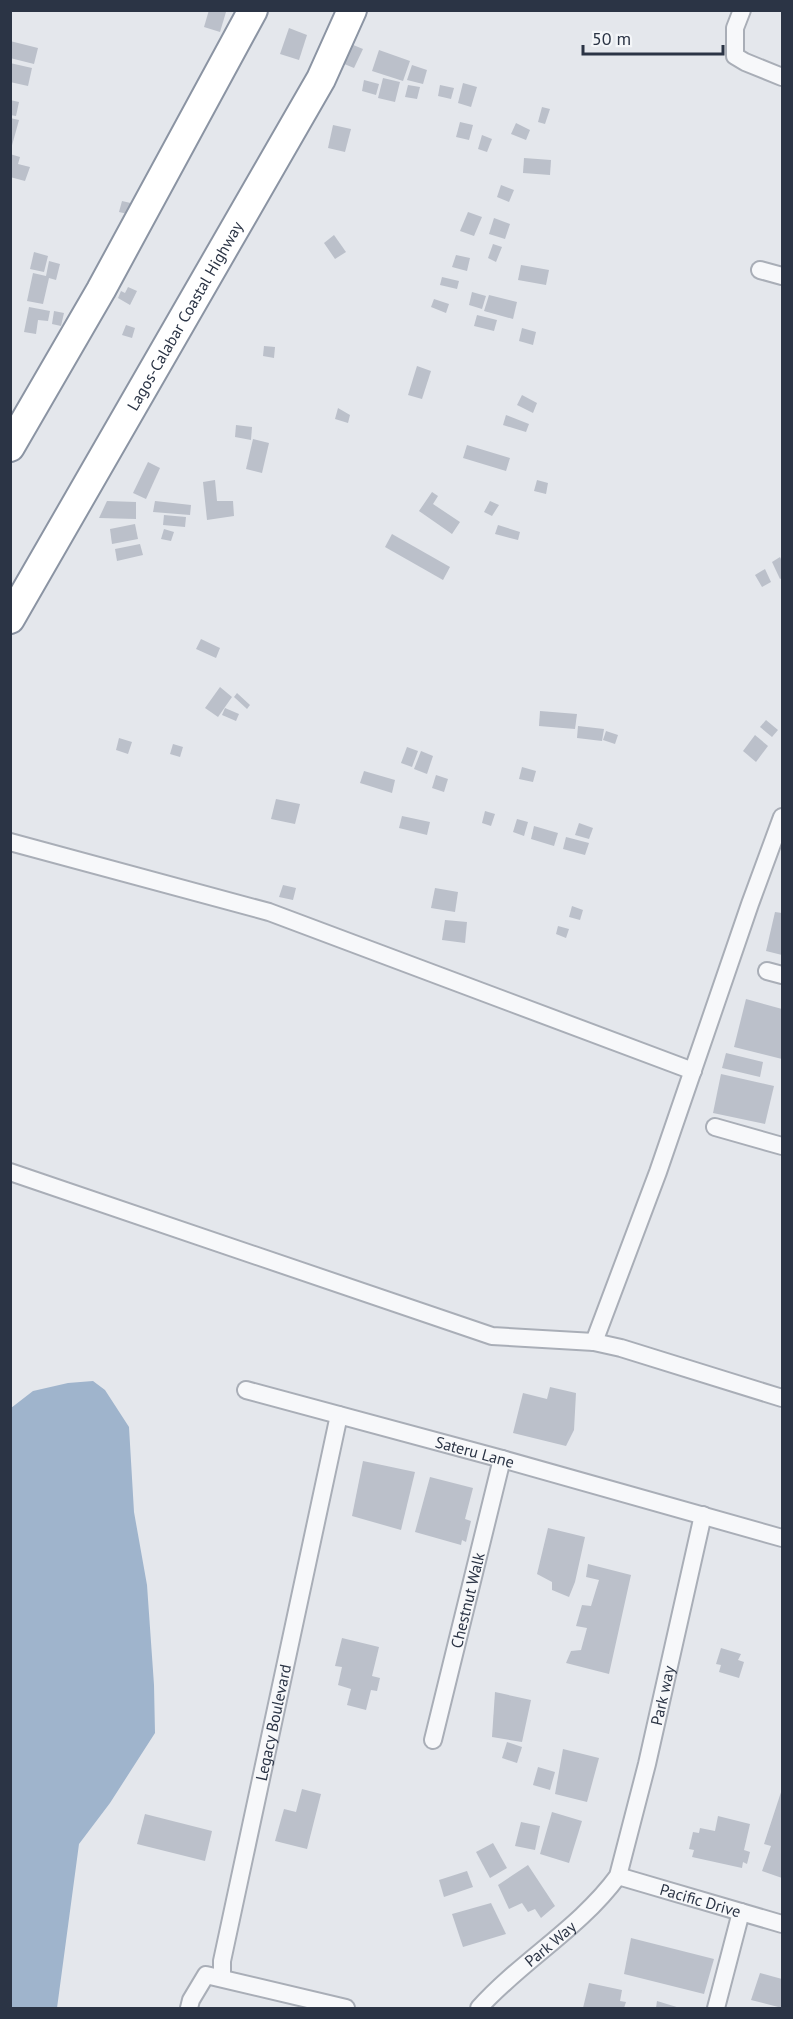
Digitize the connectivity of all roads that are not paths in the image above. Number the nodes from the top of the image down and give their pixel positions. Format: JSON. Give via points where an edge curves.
{"nodes":[{"id":1,"x":254,"y":10,"type":"edge"},
{"id":2,"x":352,"y":10,"type":"edge"},
{"id":3,"x":742,"y":10,"type":"edge"},
{"id":4,"x":783,"y":77,"type":"edge"},
{"id":5,"x":760,"y":270,"type":"dead end"},
{"id":6,"x":783,"y":276,"type":"edge"},
{"id":7,"x":10,"y":447,"type":"edge"},
{"id":8,"x":10,"y":619,"type":"edge"},
{"id":9,"x":783,"y":817,"type":"edge"},
{"id":10,"x":10,"y":842,"type":"edge"},
{"id":11,"x":693,"y":1071,"type":"junction"},
{"id":12,"x":715,"y":1127,"type":"dead end"},
{"id":13,"x":783,"y":1146,"type":"edge"},
{"id":14,"x":10,"y":1172,"type":"edge"},
{"id":15,"x":594,"y":1342,"type":"junction"},
{"id":16,"x":246,"y":1390,"type":"dead end"},
{"id":17,"x":783,"y":1398,"type":"edge"},
{"id":18,"x":339,"y":1415,"type":"junction"},
{"id":19,"x":502,"y":1459,"type":"junction"},
{"id":20,"x":703,"y":1515,"type":"junction"},
{"id":21,"x":783,"y":1538,"type":"edge"},
{"id":22,"x":434,"y":1740,"type":"dead end"},
{"id":23,"x":618,"y":1876,"type":"junction"},
{"id":24,"x":741,"y":1912,"type":"junction"},
{"id":25,"x":783,"y":1924,"type":"edge"},
{"id":26,"x":222,"y":1978,"type":"junction"},
{"id":27,"x":189,"y":2008,"type":"edge"},
{"id":28,"x":346,"y":2008,"type":"edge"},
{"id":29,"x":479,"y":2008,"type":"edge"},
{"id":30,"x":716,"y":2008,"type":"edge"}],
"edges":[{"from":1,"to":7,"type":"highway"},
{"from":2,"to":8,"type":"highway","name":"Lagos-Calabar Coastal Highway","via":[[321,79]]},
{"from":3,"to":4,"type":"street","via":[[735,28],[735,56]]},
{"from":5,"to":6,"type":"street"},
{"from":9,"to":11,"type":"street"},
{"from":10,"to":11,"type":"street","via":[[269,912]]},
{"from":11,"to":15,"type":"street"},
{"from":12,"to":13,"type":"street"},
{"from":14,"to":15,"type":"street","via":[[492,1336]]},
{"from":15,"to":17,"type":"street"},
{"from":16,"to":18,"type":"street","name":"Sateru Lane"},
{"from":18,"to":19,"type":"street","name":"Sateru Lane"},
{"from":18,"to":26,"type":"street","name":"Legacy Boulevard","via":[[222,1961]]},
{"from":19,"to":20,"type":"street","name":"Sateru Lane"},
{"from":19,"to":22,"type":"street","name":"Chestnut Walk"},
{"from":20,"to":21,"type":"street","name":"Sateru Lane"},
{"from":20,"to":23,"type":"street","name":"Park way"},
{"from":23,"to":24,"type":"street","name":"Pacific Drive"},
{"from":23,"to":29,"type":"street","name":"Park Way","via":[[582,1915]]},
{"from":24,"to":25,"type":"street","name":"Pacific Drive"},
{"from":24,"to":30,"type":"street"},
{"from":26,"to":27,"type":"street","via":[[206,1975]]},
{"from":26,"to":28,"type":"street"}]}
